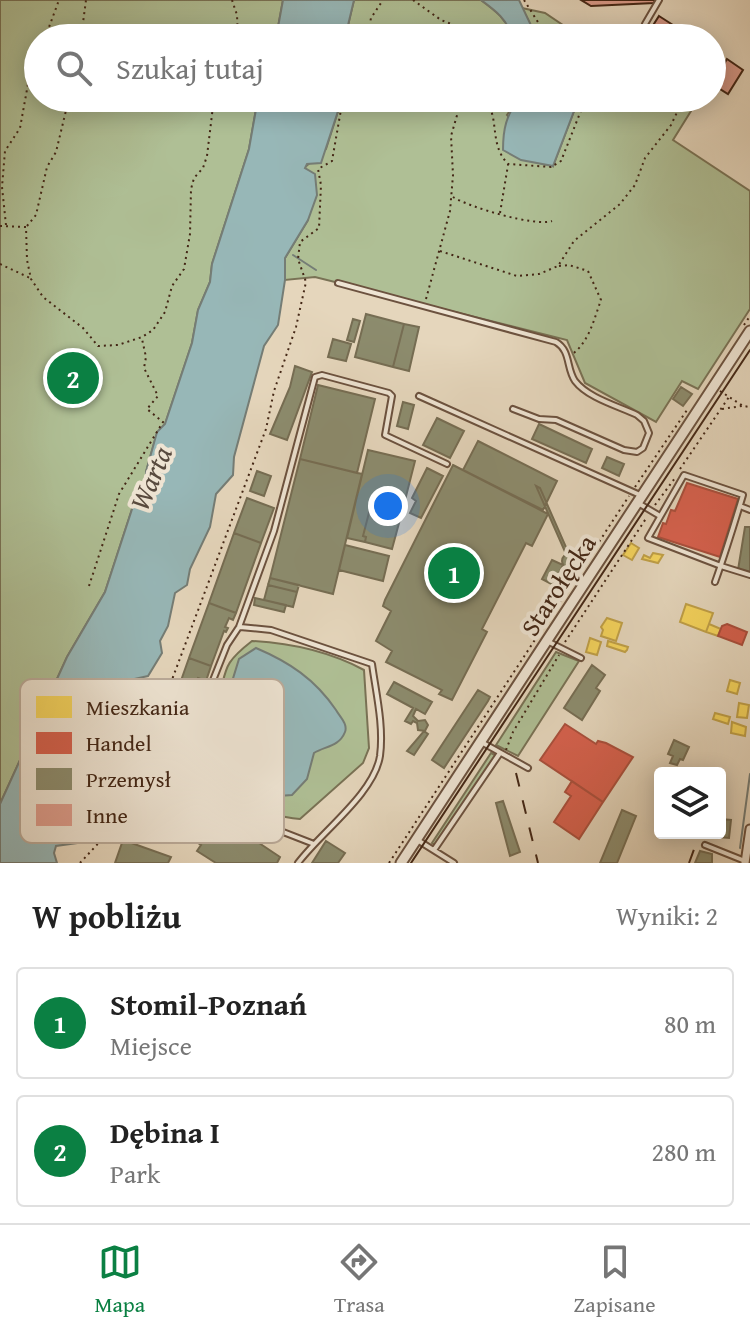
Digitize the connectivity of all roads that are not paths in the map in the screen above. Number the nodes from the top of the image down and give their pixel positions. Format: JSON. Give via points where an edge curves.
{"nodes":[{"id":1,"x":659,"y":0,"type":"edge"},
{"id":2,"x":645,"y":24,"type":"dead end"},
{"id":3,"x":338,"y":283,"type":"dead end"},
{"id":4,"x":747,"y":328,"type":"edge"},
{"id":5,"x":419,"y":396,"type":"dead end"},
{"id":6,"x":513,"y":409,"type":"dead end"},
{"id":7,"x":447,"y":464,"type":"dead end"},
{"id":8,"x":640,"y":500,"type":"junction"},
{"id":9,"x":740,"y":506,"type":"junction"},
{"id":10,"x":750,"y":510,"type":"edge"},
{"id":11,"x":660,"y":516,"type":"junction"},
{"id":12,"x":721,"y":566,"type":"junction"},
{"id":13,"x":750,"y":575,"type":"edge"},
{"id":14,"x":715,"y":582,"type":"dead end"},
{"id":15,"x":239,"y":627,"type":"junction"},
{"id":16,"x":547,"y":641,"type":"junction"},
{"id":17,"x":581,"y":658,"type":"dead end"},
{"id":18,"x":213,"y":679,"type":"edge"},
{"id":19,"x":481,"y":742,"type":"junction"},
{"id":20,"x":502,"y":754,"type":"junction"},
{"id":21,"x":528,"y":768,"type":"dead end"},
{"id":22,"x":750,"y":829,"type":"edge"},
{"id":23,"x":284,"y":832,"type":"edge"},
{"id":24,"x":417,"y":839,"type":"junction"},
{"id":25,"x":314,"y":844,"type":"junction"},
{"id":26,"x":705,"y":845,"type":"dead end"},
{"id":27,"x":434,"y":850,"type":"junction"},
{"id":28,"x":745,"y":862,"type":"edge"},
{"id":29,"x":298,"y":863,"type":"edge"},
{"id":30,"x":401,"y":863,"type":"edge"},
{"id":31,"x":454,"y":863,"type":"edge"}],
"edges":[{"from":1,"to":2,"type":"lane"},
{"from":3,"to":6,"type":"lane","via":[[556,342],[563,346],[576,382],[644,421],[649,433],[643,448],[624,450],[556,420]]},
{"from":4,"to":8,"type":"street","name":"Starołęcka"},
{"from":5,"to":8,"type":"lane","via":[[632,491]]},
{"from":7,"to":15,"type":"lane","via":[[385,435],[389,393],[315,377],[274,531]]},
{"from":8,"to":11,"type":"lane"},
{"from":8,"to":16,"type":"street","name":"Starołęcka"},
{"from":9,"to":10,"type":"lane"},
{"from":9,"to":11,"type":"lane","via":[[743,495],[684,475]]},
{"from":9,"to":12,"type":"lane"},
{"from":11,"to":12,"type":"lane","via":[[648,538]]},
{"from":12,"to":13,"type":"lane"},
{"from":12,"to":14,"type":"lane"},
{"from":15,"to":18,"type":"lane"},
{"from":15,"to":25,"type":"lane","via":[[271,630],[372,664],[380,758],[354,803]]},
{"from":16,"to":17,"type":"lane"},
{"from":16,"to":19,"type":"street","name":"Starołęcka"},
{"from":19,"to":20,"type":"lane"},
{"from":19,"to":24,"type":"street","name":"Starołęcka"},
{"from":20,"to":21,"type":"lane"},
{"from":20,"to":27,"type":"lane"},
{"from":22,"to":28,"type":"street"},
{"from":23,"to":25,"type":"lane"},
{"from":24,"to":27,"type":"lane"},
{"from":24,"to":30,"type":"street","name":"Starołęcka"},
{"from":25,"to":29,"type":"lane"},
{"from":26,"to":28,"type":"lane"},
{"from":27,"to":31,"type":"lane"}]}
